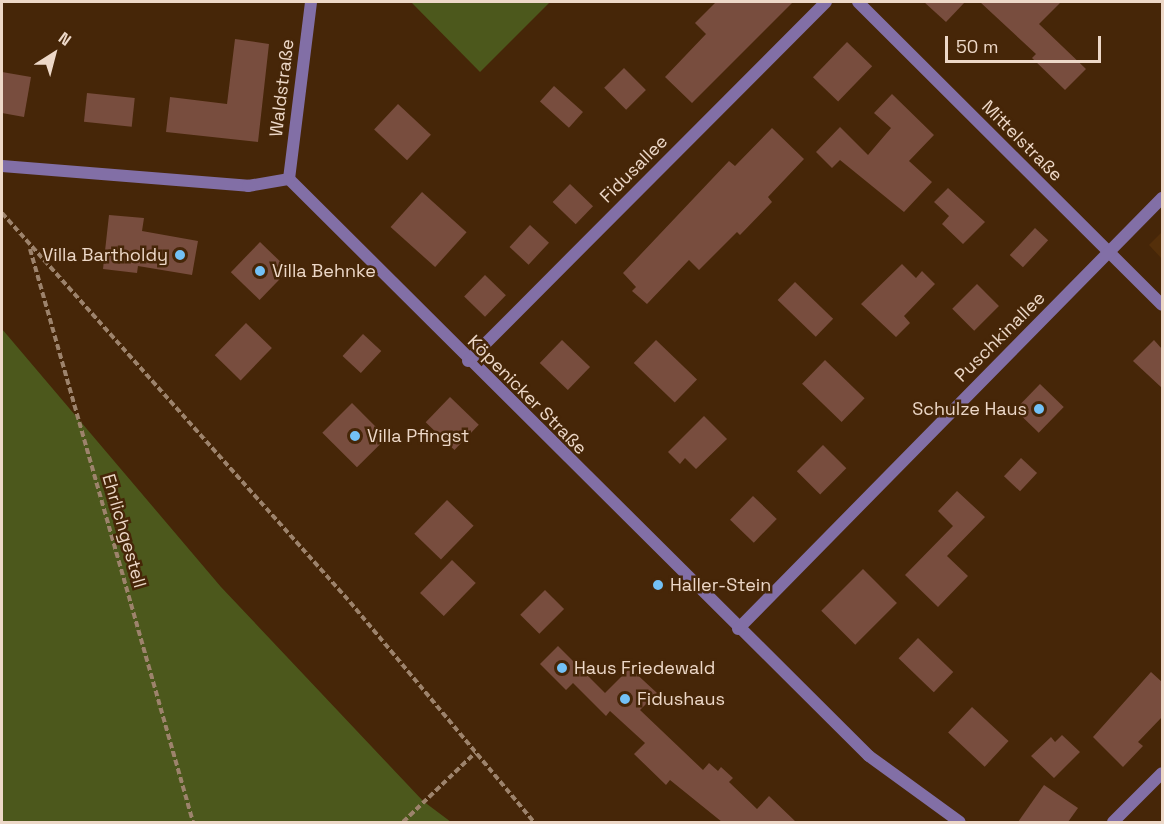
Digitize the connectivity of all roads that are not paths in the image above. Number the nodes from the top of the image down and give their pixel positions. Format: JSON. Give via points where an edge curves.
{"nodes":[{"id":1,"x":311,"y":2,"type":"edge"},
{"id":2,"x":826,"y":2,"type":"edge"},
{"id":3,"x":858,"y":2,"type":"edge"},
{"id":4,"x":2,"y":166,"type":"edge"},
{"id":5,"x":288,"y":179,"type":"junction"},
{"id":6,"x":1162,"y":198,"type":"edge"},
{"id":7,"x":1108,"y":253,"type":"junction"},
{"id":8,"x":1162,"y":305,"type":"edge"},
{"id":9,"x":468,"y":361,"type":"junction"},
{"id":10,"x":738,"y":629,"type":"junction"},
{"id":11,"x":1162,"y":773,"type":"edge"},
{"id":12,"x":960,"y":822,"type":"edge"},
{"id":13,"x":1113,"y":822,"type":"edge"}],
"edges":[{"from":1,"to":5,"type":"street","name":"Waldstraße"},
{"from":2,"to":9,"type":"street","name":"Fidusallee"},
{"from":3,"to":7,"type":"street","name":"Mittelstraße"},
{"from":4,"to":5,"type":"street","via":[[248,186]]},
{"from":5,"to":9,"type":"street","name":"Köpenicker Straße"},
{"from":6,"to":7,"type":"street","name":"Puschkinallee"},
{"from":7,"to":8,"type":"street","name":"Mittelstraße"},
{"from":7,"to":10,"type":"street","name":"Puschkinallee"},
{"from":9,"to":10,"type":"street","name":"Köpenicker Straße"},
{"from":10,"to":12,"type":"street","name":"Köpenicker Straße","via":[[869,756]]},
{"from":11,"to":13,"type":"street"}]}
